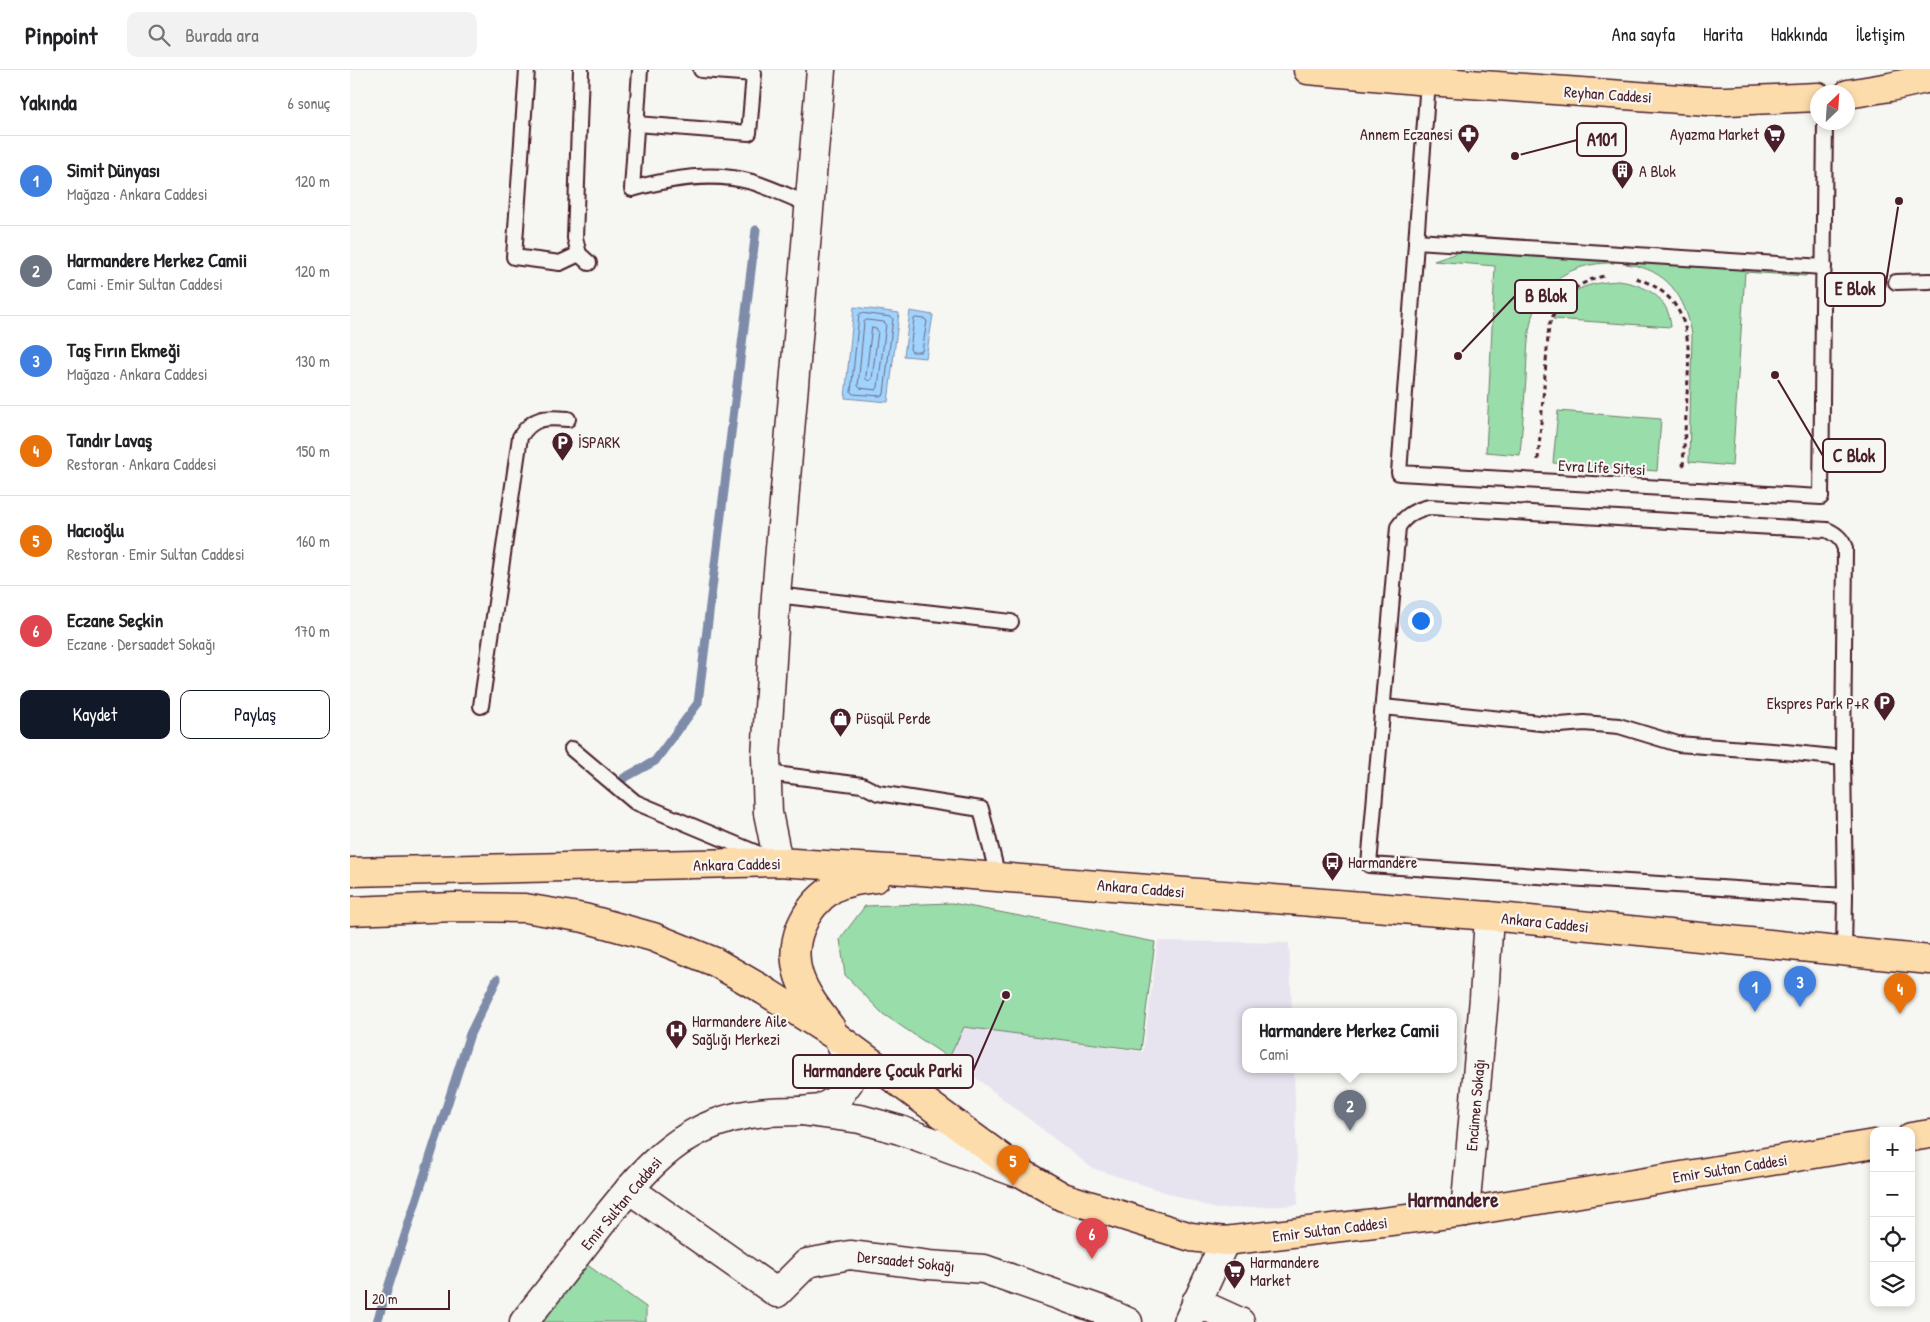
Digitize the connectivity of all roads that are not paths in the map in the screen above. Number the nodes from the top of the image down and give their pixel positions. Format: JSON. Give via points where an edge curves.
{"nodes":[{"id":1,"x":527,"y":70,"type":"edge"},
{"id":2,"x":581,"y":70,"type":"edge"},
{"id":3,"x":640,"y":70,"type":"edge"},
{"id":4,"x":701,"y":70,"type":"edge"},
{"id":5,"x":821,"y":70,"type":"edge"},
{"id":6,"x":1308,"y":70,"type":"edge"},
{"id":7,"x":1930,"y":78,"type":"edge"},
{"id":8,"x":1428,"y":81,"type":"junction"},
{"id":9,"x":1855,"y":93,"type":"edge"},
{"id":10,"x":1810,"y":97,"type":"edge"},
{"id":11,"x":637,"y":124,"type":"junction"},
{"id":12,"x":1825,"y":130,"type":"edge"},
{"id":13,"x":810,"y":205,"type":"junction"},
{"id":14,"x":1416,"y":241,"type":"junction"},
{"id":15,"x":1824,"y":267,"type":"junction"},
{"id":16,"x":1930,"y":281,"type":"edge"},
{"id":17,"x":1896,"y":282,"type":"dead end"},
{"id":18,"x":568,"y":419,"type":"dead end"},
{"id":19,"x":776,"y":595,"type":"junction"},
{"id":20,"x":1011,"y":622,"type":"dead end"},
{"id":21,"x":481,"y":706,"type":"dead end"},
{"id":22,"x":1383,"y":707,"type":"junction"},
{"id":23,"x":572,"y":749,"type":"dead end"},
{"id":24,"x":1843,"y":758,"type":"junction"},
{"id":25,"x":767,"y":773,"type":"junction"},
{"id":26,"x":778,"y":862,"type":"junction"},
{"id":27,"x":920,"y":871,"type":"junction"},
{"id":28,"x":350,"y":872,"type":"edge"},
{"id":29,"x":998,"y":877,"type":"junction"},
{"id":30,"x":1845,"y":896,"type":"junction"},
{"id":31,"x":350,"y":911,"type":"edge"},
{"id":32,"x":1489,"y":916,"type":"junction"},
{"id":33,"x":1844,"y":951,"type":"junction"},
{"id":34,"x":1930,"y":960,"type":"edge"},
{"id":35,"x":837,"y":1037,"type":"junction"},
{"id":36,"x":801,"y":1111,"type":"junction"},
{"id":37,"x":1930,"y":1134,"type":"edge"},
{"id":38,"x":1915,"y":1137,"type":"edge"},
{"id":39,"x":1870,"y":1145,"type":"edge"},
{"id":40,"x":1025,"y":1176,"type":"junction"},
{"id":41,"x":629,"y":1188,"type":"junction"},
{"id":42,"x":1465,"y":1212,"type":"junction"},
{"id":43,"x":1225,"y":1241,"type":"junction"},
{"id":44,"x":1192,"y":1312,"type":"edge"},
{"id":45,"x":524,"y":1322,"type":"edge"},
{"id":46,"x":1128,"y":1322,"type":"edge"},
{"id":47,"x":1240,"y":1322,"type":"edge"}],
"edges":[{"from":1,"to":2,"type":"lane","via":[[514,257],[560,263],[584,259],[575,238]]},
{"from":3,"to":11,"type":"lane"},
{"from":4,"to":11,"type":"lane","via":[[754,74],[749,132]]},
{"from":5,"to":13,"type":"street"},
{"from":6,"to":8,"type":"main road","name":"Reyhan Caddesi"},
{"from":7,"to":9,"type":"main road"},
{"from":8,"to":10,"type":"main road","name":"Reyhan Caddesi","via":[[1727,102]]},
{"from":8,"to":14,"type":"lane","name":"Evra Life Sitesi"},
{"from":11,"to":13,"type":"lane","via":[[632,189],[682,178],[729,178],[778,191]]},
{"from":12,"to":15,"type":"lane","name":"Evra Life Sitesi"},
{"from":13,"to":19,"type":"street"},
{"from":14,"to":15,"type":"lane"},
{"from":14,"to":15,"type":"lane","name":"Evra Life Sitesi","via":[[1399,473],[1821,497]]},
{"from":16,"to":17,"type":"lane"},
{"from":18,"to":21,"type":"lane","via":[[536,421],[520,437]]},
{"from":19,"to":20,"type":"lane"},
{"from":19,"to":25,"type":"street"},
{"from":22,"to":24,"type":"lane","via":[[1560,725],[1619,726],[1678,744]]},
{"from":22,"to":24,"type":"lane","via":[[1398,527],[1403,519],[1419,509],[1827,530],[1838,536],[1845,549]]},
{"from":22,"to":30,"type":"lane","via":[[1369,865]]},
{"from":23,"to":26,"type":"lane","via":[[635,802]]},
{"from":24,"to":30,"type":"lane"},
{"from":25,"to":26,"type":"street","via":[[768,813]]},
{"from":25,"to":29,"type":"lane","via":[[862,785],[878,793],[981,809]]},
{"from":26,"to":27,"type":"main road","name":"Ankara Caddesi"},
{"from":26,"to":28,"type":"main road","name":"Ankara Caddesi"},
{"from":27,"to":29,"type":"main road","name":"Ankara Caddesi"},
{"from":27,"to":35,"type":"main road","via":[[853,881],[833,888],[805,917],[797,936],[799,976]]},
{"from":29,"to":32,"type":"main road","name":"Ankara Caddesi"},
{"from":30,"to":33,"type":"lane"},
{"from":31,"to":35,"type":"main road","via":[[526,908],[584,918],[653,937],[715,962]]},
{"from":32,"to":33,"type":"main road","name":"Ankara Caddesi"},
{"from":32,"to":42,"type":"street","name":"Encümen Sokağı"},
{"from":33,"to":34,"type":"main road","name":"Ankara Caddesi"},
{"from":35,"to":36,"type":"street","via":[[849,1061],[849,1082],[836,1100],[820,1110]]},
{"from":35,"to":40,"type":"main road","name":"Emir Sultan Caddesi"},
{"from":36,"to":40,"type":"street","via":[[860,1119],[900,1130]]},
{"from":36,"to":41,"type":"street","name":"Emir Sultan Caddesi","via":[[761,1112],[707,1127],[663,1153]]},
{"from":37,"to":38,"type":"main road"},
{"from":39,"to":42,"type":"main road","name":"Emir Sultan Caddesi"},
{"from":40,"to":43,"type":"main road","name":"Emir Sultan Caddesi","via":[[1063,1197],[1117,1215],[1191,1237]]},
{"from":41,"to":45,"type":"street","name":"Emir Sultan Caddesi"},
{"from":41,"to":46,"type":"street","name":"Dersaadet Sokağı","via":[[776,1292],[807,1263],[850,1255],[984,1269]]},
{"from":42,"to":43,"type":"main road","name":"Emir Sultan Caddesi"},
{"from":43,"to":44,"type":"street"},
{"from":44,"to":47,"type":"street"}]}
